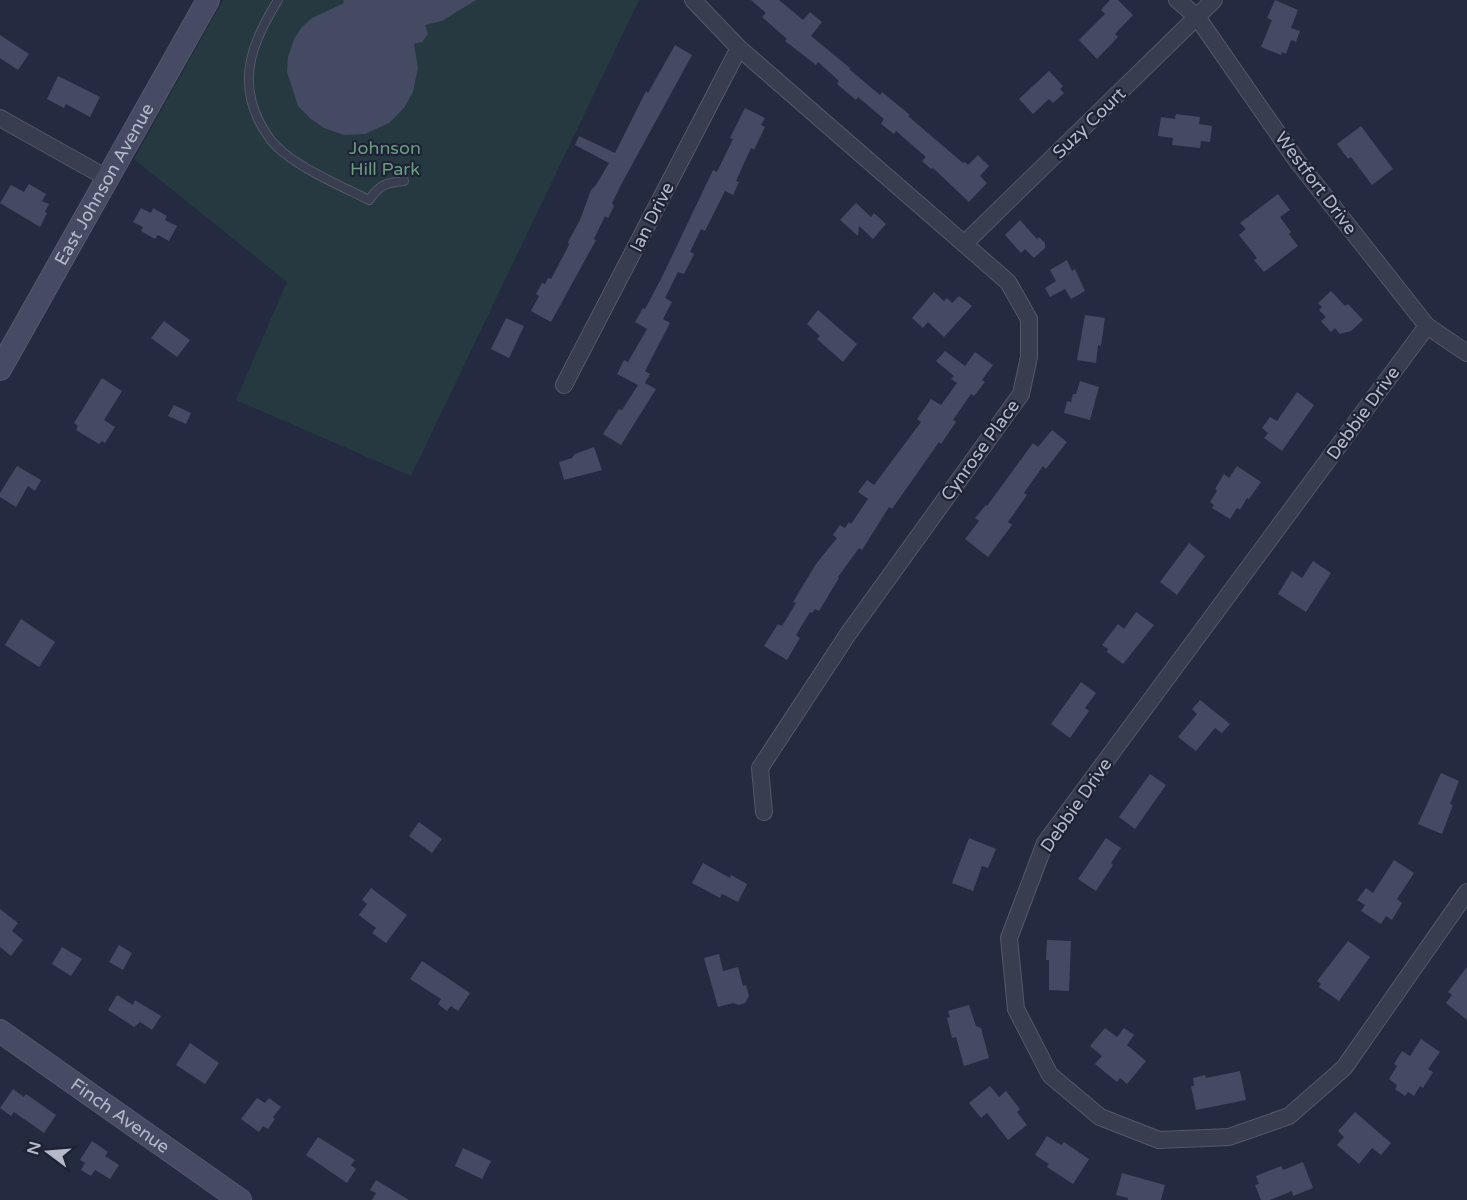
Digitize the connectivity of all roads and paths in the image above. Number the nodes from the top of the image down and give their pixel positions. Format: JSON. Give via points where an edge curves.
{"nodes":[{"id":1,"x":208,"y":0,"type":"edge"},
{"id":2,"x":278,"y":0,"type":"edge"},
{"id":3,"x":693,"y":0,"type":"edge"},
{"id":4,"x":1178,"y":0,"type":"edge"},
{"id":5,"x":1214,"y":0,"type":"edge"},
{"id":6,"x":1197,"y":17,"type":"junction"},
{"id":7,"x":739,"y":48,"type":"junction"},
{"id":8,"x":0,"y":118,"type":"edge"},
{"id":9,"x":107,"y":178,"type":"junction"},
{"id":10,"x":404,"y":181,"type":"dead end"},
{"id":11,"x":964,"y":244,"type":"junction"},
{"id":12,"x":1427,"y":326,"type":"junction"},
{"id":13,"x":1467,"y":353,"type":"edge"},
{"id":14,"x":0,"y":369,"type":"edge"},
{"id":15,"x":564,"y":386,"type":"dead end"},
{"id":16,"x":764,"y":812,"type":"dead end"},
{"id":17,"x":1467,"y":892,"type":"edge"},
{"id":18,"x":0,"y":1030,"type":"edge"},
{"id":19,"x":240,"y":1200,"type":"edge"}],
"edges":[{"from":1,"to":9,"type":"street","name":"East Johnson Avenue"},
{"from":2,"to":10,"type":"lane","via":[[254,45],[248,73],[251,106],[266,135],[284,153],[369,200],[389,182]]},
{"from":3,"to":7,"type":"street","name":"Cynrose Place"},
{"from":4,"to":6,"type":"street","name":"Westfort Drive"},
{"from":5,"to":6,"type":"street","name":"Suzy Court"},
{"from":6,"to":11,"type":"street","name":"Suzy Court"},
{"from":6,"to":12,"type":"street","name":"Westfort Drive","via":[[1297,161]]},
{"from":7,"to":11,"type":"street","name":"Cynrose Place"},
{"from":7,"to":15,"type":"street","name":"Ian Drive"},
{"from":8,"to":9,"type":"street"},
{"from":9,"to":14,"type":"street","name":"East Johnson Avenue"},
{"from":11,"to":16,"type":"street","name":"Cynrose Place","via":[[1008,282],[1029,319],[1029,357],[1021,394],[848,634],[760,768]]},
{"from":12,"to":13,"type":"street","name":"Westfort Drive"},
{"from":12,"to":17,"type":"street","name":"Debbie Drive","via":[[1045,843],[1009,938],[1016,1009],[1050,1075],[1100,1118],[1159,1140],[1229,1137],[1290,1116],[1344,1068]]},
{"from":18,"to":19,"type":"street","name":"Finch Avenue"}]}
